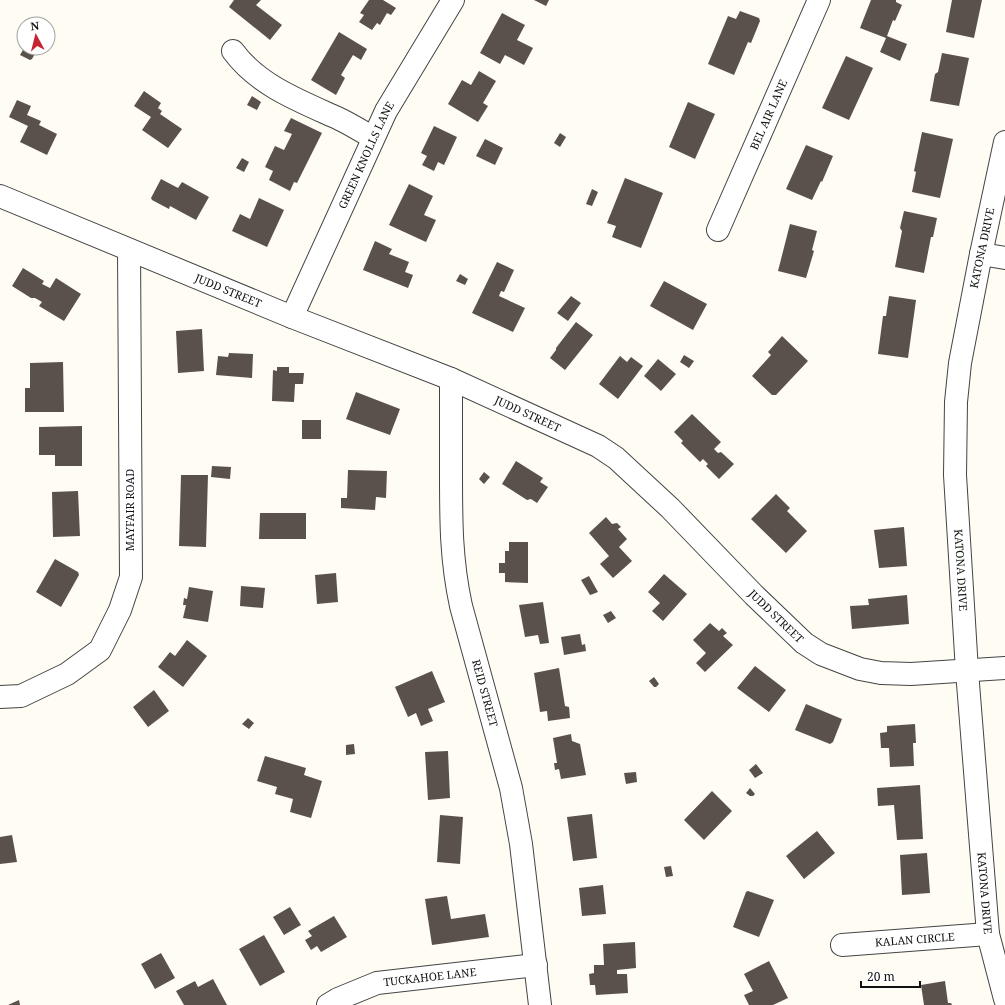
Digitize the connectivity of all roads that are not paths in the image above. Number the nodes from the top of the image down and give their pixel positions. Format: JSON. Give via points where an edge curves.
{"nodes":[{"id":1,"x":453,"y":0,"type":"edge"},
{"id":2,"x":819,"y":0,"type":"edge"},
{"id":3,"x":233,"y":52,"type":"dead end"},
{"id":4,"x":373,"y":138,"type":"junction"},
{"id":5,"x":1005,"y":142,"type":"edge"},
{"id":6,"x":0,"y":196,"type":"edge"},
{"id":7,"x":718,"y":230,"type":"dead end"},
{"id":8,"x":129,"y":250,"type":"junction"},
{"id":9,"x":981,"y":254,"type":"junction"},
{"id":10,"x":1005,"y":258,"type":"edge"},
{"id":11,"x":292,"y":317,"type":"junction"},
{"id":12,"x":451,"y":379,"type":"junction"},
{"id":13,"x":1005,"y":668,"type":"edge"},
{"id":14,"x":967,"y":672,"type":"junction"},
{"id":15,"x":0,"y":697,"type":"edge"},
{"id":16,"x":988,"y":934,"type":"junction"},
{"id":17,"x":842,"y":945,"type":"dead end"},
{"id":18,"x":536,"y":965,"type":"junction"},
{"id":19,"x":1005,"y":999,"type":"edge"},
{"id":20,"x":328,"y":1005,"type":"edge"},
{"id":21,"x":540,"y":1005,"type":"edge"}],
"edges":[{"from":1,"to":4,"type":"street","name":"GREEN KNOLLS LANE","via":[[386,110]]},
{"from":2,"to":7,"type":"street","name":"BEL AIR LANE"},
{"from":3,"to":4,"type":"street","via":[[241,63],[273,86]]},
{"from":4,"to":11,"type":"street","name":"GREEN KNOLLS LANE"},
{"from":5,"to":9,"type":"street","name":"KATONA DRIVE"},
{"from":6,"to":8,"type":"street","name":"JUDD STREET"},
{"from":8,"to":11,"type":"street","name":"JUDD STREET"},
{"from":8,"to":15,"type":"street","name":"MAYFAIR ROAD","via":[[131,577],[120,610],[100,650],[67,674],[21,696]]},
{"from":9,"to":10,"type":"street"},
{"from":9,"to":14,"type":"street","name":"KATONA DRIVE","via":[[960,364],[956,402],[955,475]]},
{"from":11,"to":12,"type":"street","name":"JUDD STREET"},
{"from":12,"to":14,"type":"street","name":"JUDD STREET","via":[[582,438],[616,458],[670,508],[804,643],[821,654],[860,669],[882,673]]},
{"from":12,"to":18,"type":"street","name":"REID STREET","via":[[451,524],[454,568],[461,606],[511,788],[521,844]]},
{"from":13,"to":14,"type":"street","name":"JUDD STREET"},
{"from":14,"to":16,"type":"street","name":"KATONA DRIVE"},
{"from":16,"to":17,"type":"street","name":"KALAN CIRCLE"},
{"from":16,"to":19,"type":"street","name":"KATONA DRIVE"},
{"from":18,"to":20,"type":"street","name":"TUCKAHOE LANE","via":[[377,983]]},
{"from":18,"to":21,"type":"street","name":"REID STREET"}]}
